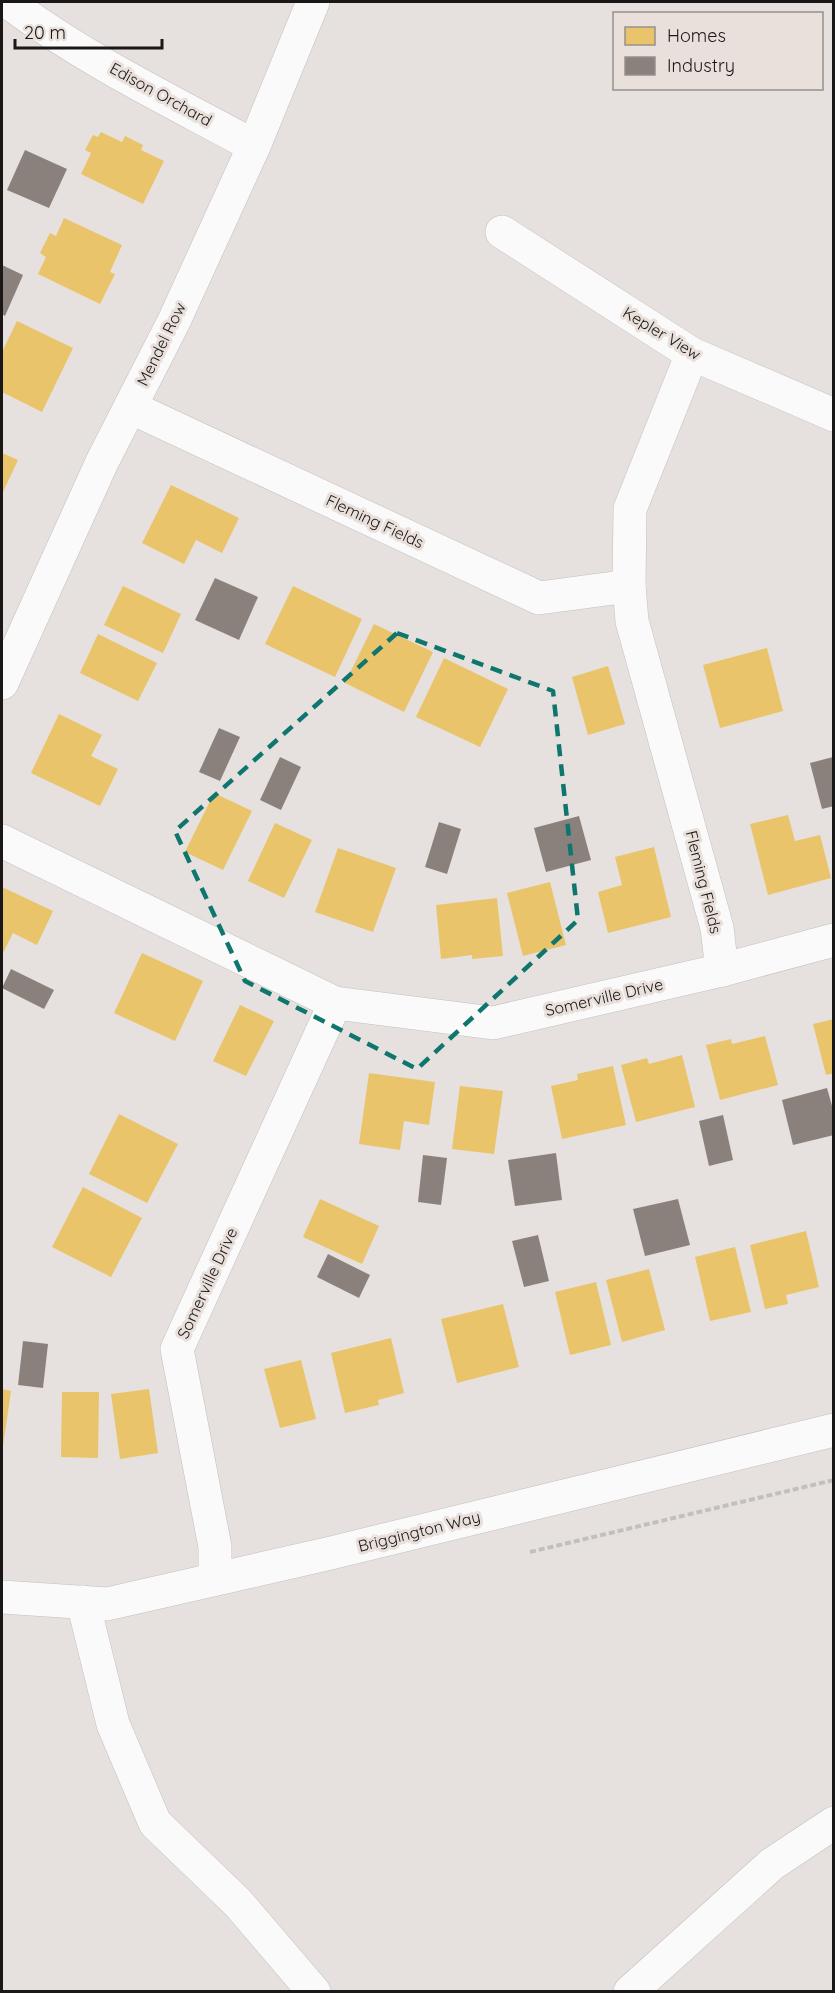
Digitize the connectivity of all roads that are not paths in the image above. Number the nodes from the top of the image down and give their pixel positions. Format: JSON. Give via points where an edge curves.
{"nodes":[{"id":1,"x":8,"y":2,"type":"edge"},
{"id":2,"x":313,"y":2,"type":"edge"},
{"id":3,"x":254,"y":146,"type":"junction"},
{"id":4,"x":502,"y":232,"type":"dead end"},
{"id":5,"x":692,"y":354,"type":"junction"},
{"id":6,"x":130,"y":407,"type":"junction"},
{"id":7,"x":834,"y":415,"type":"edge"},
{"id":8,"x":629,"y":586,"type":"junction"},
{"id":9,"x":2,"y":683,"type":"edge"},
{"id":10,"x":2,"y":841,"type":"edge"},
{"id":11,"x":834,"y":940,"type":"edge"},
{"id":12,"x":722,"y":970,"type":"junction"},
{"id":13,"x":335,"y":1004,"type":"junction"},
{"id":14,"x":834,"y":1430,"type":"edge"},
{"id":15,"x":215,"y":1580,"type":"junction"},
{"id":16,"x":2,"y":1597,"type":"edge"},
{"id":17,"x":83,"y":1602,"type":"junction"},
{"id":18,"x":834,"y":1823,"type":"edge"},
{"id":19,"x":314,"y":1992,"type":"edge"},
{"id":20,"x":630,"y":1992,"type":"edge"}],
"edges":[{"from":1,"to":3,"type":"street","name":"Edison Orchard","via":[[139,84]]},
{"from":2,"to":3,"type":"street","name":"Mendel Row"},
{"from":3,"to":6,"type":"street","name":"Mendel Row"},
{"from":4,"to":5,"type":"street","name":"Kepler View"},
{"from":5,"to":7,"type":"street","name":"Kepler View"},
{"from":5,"to":8,"type":"street","name":"Fleming Fields","via":[[630,509]]},
{"from":6,"to":8,"type":"street","name":"Fleming Fields","via":[[539,598]]},
{"from":6,"to":9,"type":"street","name":"Mendel Row"},
{"from":8,"to":12,"type":"street","name":"Fleming Fields","via":[[632,621],[717,928]]},
{"from":10,"to":13,"type":"street","name":"Somerville Drive"},
{"from":11,"to":12,"type":"street","name":"Somerville Drive"},
{"from":12,"to":13,"type":"street","name":"Somerville Drive","via":[[493,1023]]},
{"from":13,"to":15,"type":"street","name":"Somerville Drive","via":[[177,1348],[215,1547]]},
{"from":14,"to":15,"type":"street","name":"Briggington Way"},
{"from":15,"to":17,"type":"street","name":"Briggington Way","via":[[107,1604]]},
{"from":16,"to":17,"type":"street","name":"Briggington Way"},
{"from":17,"to":19,"type":"street","via":[[113,1725],[155,1823],[238,1903]]},
{"from":18,"to":20,"type":"street","via":[[772,1864]]}]}
